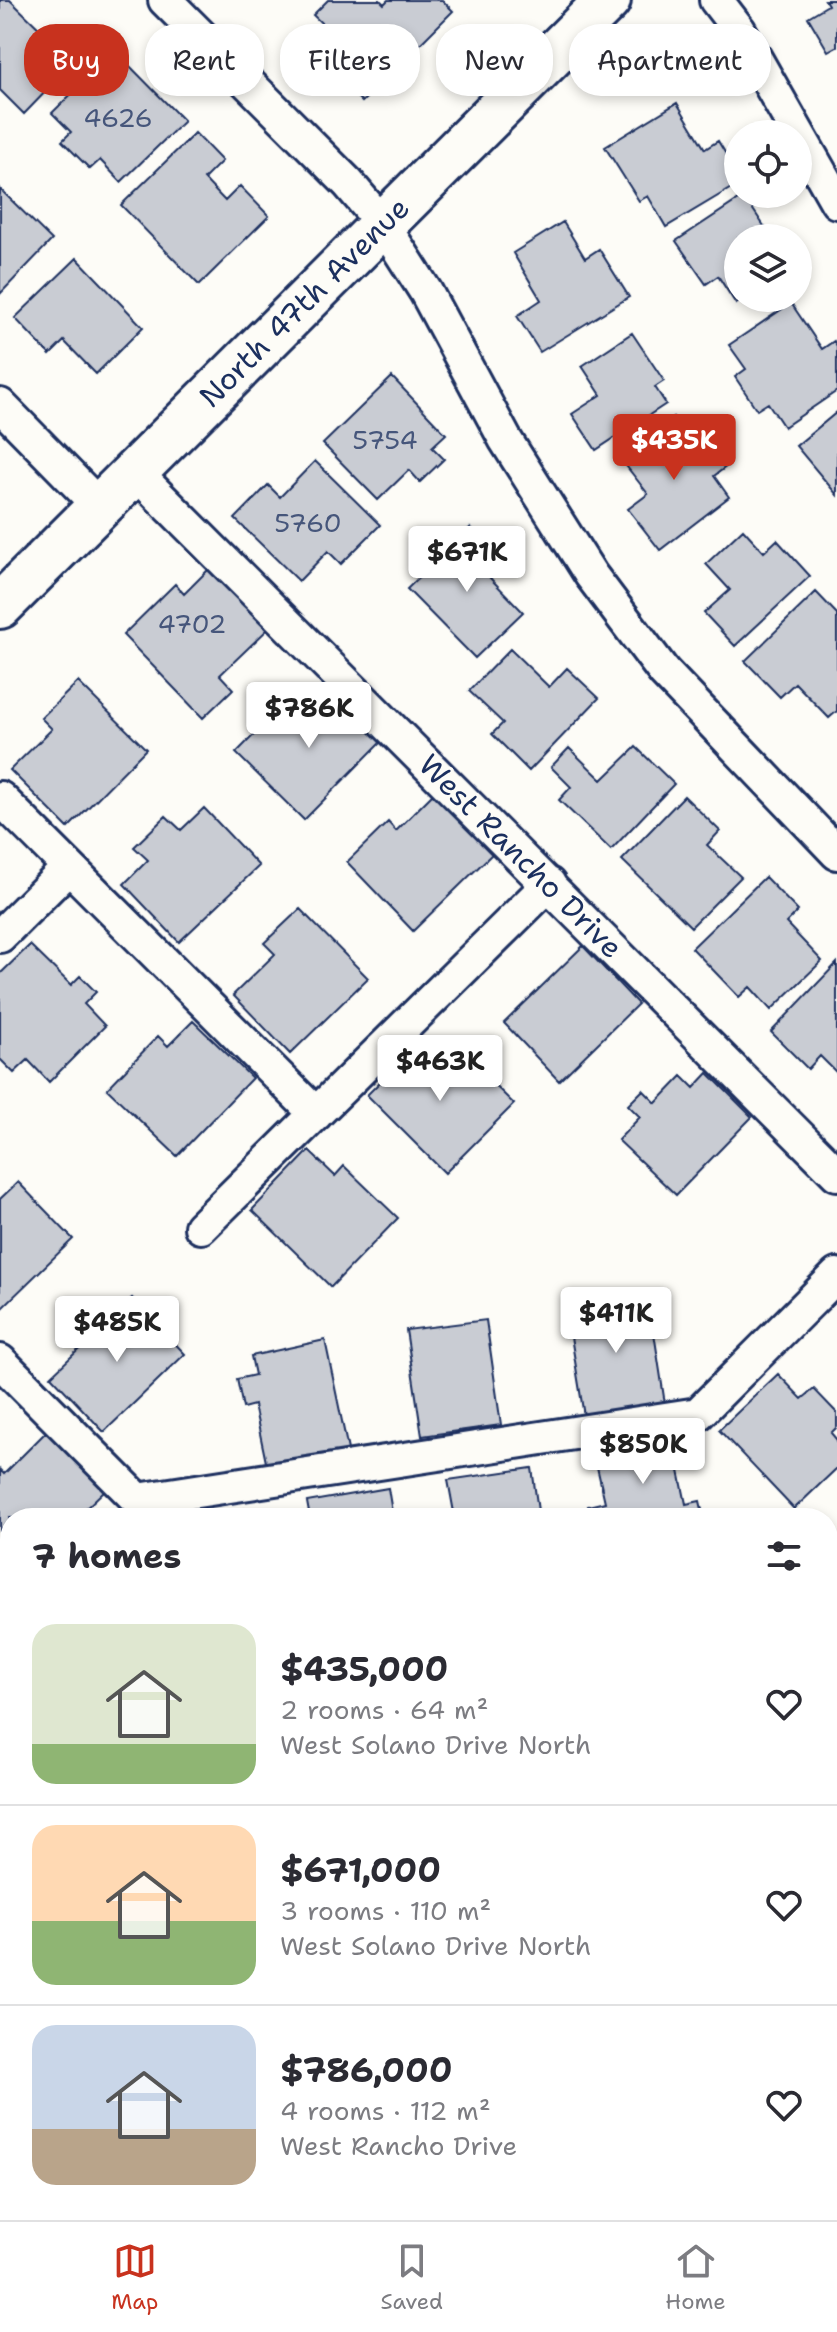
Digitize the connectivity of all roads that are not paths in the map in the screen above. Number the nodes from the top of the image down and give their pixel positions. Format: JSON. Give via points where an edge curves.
{"nodes":[{"id":1,"x":165,"y":0,"type":"edge"},
{"id":2,"x":608,"y":0,"type":"edge"},
{"id":3,"x":716,"y":0,"type":"edge"},
{"id":4,"x":837,"y":202,"type":"edge"},
{"id":5,"x":382,"y":223,"type":"junction"},
{"id":6,"x":0,"y":405,"type":"edge"},
{"id":7,"x":135,"y":472,"type":"junction"},
{"id":8,"x":100,"y":507,"type":"junction"},
{"id":9,"x":0,"y":606,"type":"edge"},
{"id":10,"x":0,"y":798,"type":"edge"},
{"id":11,"x":837,"y":853,"type":"edge"},
{"id":12,"x":68,"y":868,"type":"junction"},
{"id":13,"x":549,"y":884,"type":"junction"},
{"id":14,"x":0,"y":936,"type":"edge"},
{"id":15,"x":316,"y":1114,"type":"junction"},
{"id":16,"x":837,"y":1174,"type":"edge"},
{"id":17,"x":201,"y":1227,"type":"dead end"},
{"id":18,"x":837,"y":1275,"type":"edge"},
{"id":19,"x":0,"y":1361,"type":"edge"}],
"edges":[{"from":1,"to":5,"type":"street"},
{"from":2,"to":5,"type":"street","name":"North 47th Avenue"},
{"from":3,"to":4,"type":"street","via":[[739,30]]},
{"from":5,"to":7,"type":"street","name":"North 47th Avenue"},
{"from":5,"to":11,"type":"street","via":[[426,292],[505,439],[591,575],[664,672]]},
{"from":6,"to":8,"type":"street"},
{"from":7,"to":8,"type":"street","name":"North 47th Avenue"},
{"from":7,"to":13,"type":"street","name":"West Rancho Drive"},
{"from":8,"to":9,"type":"street","name":"North 47th Avenue"},
{"from":10,"to":12,"type":"street"},
{"from":12,"to":14,"type":"street"},
{"from":12,"to":15,"type":"street"},
{"from":13,"to":15,"type":"street"},
{"from":13,"to":16,"type":"street","name":"West Rancho Drive"},
{"from":15,"to":17,"type":"street"},
{"from":18,"to":19,"type":"street","via":[[698,1414],[138,1500]]}]}
